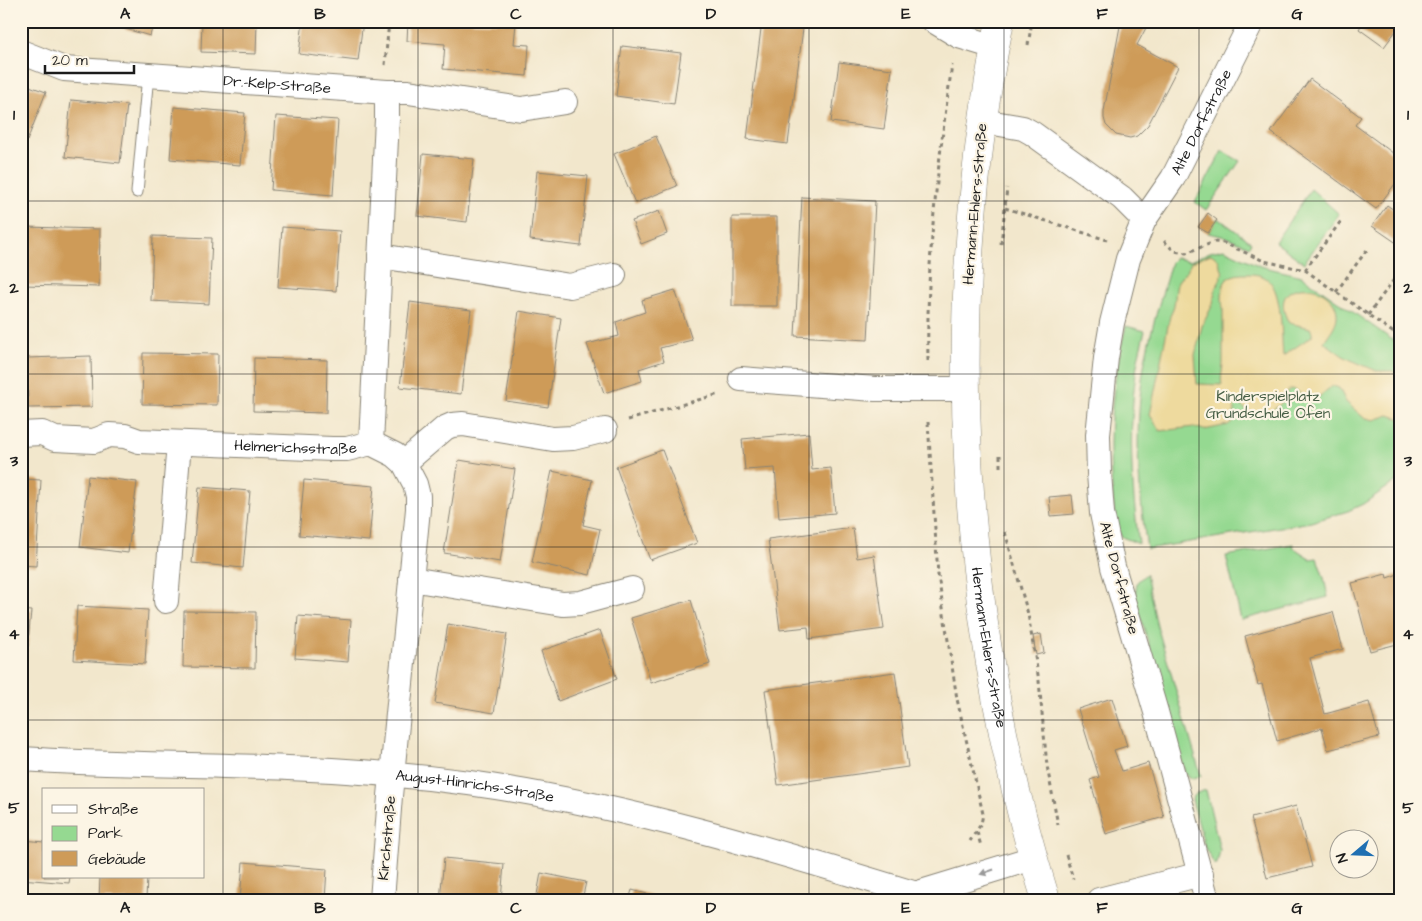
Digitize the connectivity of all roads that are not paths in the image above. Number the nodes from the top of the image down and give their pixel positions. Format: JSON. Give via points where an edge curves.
{"nodes":[{"id":1,"x":934,"y":21,"type":"edge"},
{"id":2,"x":1252,"y":21,"type":"edge"},
{"id":3,"x":998,"y":34,"type":"edge"},
{"id":4,"x":21,"y":52,"type":"edge"},
{"id":5,"x":148,"y":75,"type":"junction"},
{"id":6,"x":387,"y":92,"type":"junction"},
{"id":7,"x":564,"y":102,"type":"dead end"},
{"id":8,"x":982,"y":121,"type":"junction"},
{"id":9,"x":138,"y":192,"type":"dead end"},
{"id":10,"x":1144,"y":220,"type":"junction"},
{"id":11,"x":380,"y":256,"type":"junction"},
{"id":12,"x":614,"y":275,"type":"dead end"},
{"id":13,"x":741,"y":379,"type":"road end"},
{"id":14,"x":966,"y":389,"type":"junction"},
{"id":15,"x":605,"y":430,"type":"road end"},
{"id":16,"x":21,"y":434,"type":"edge"},
{"id":17,"x":179,"y":443,"type":"junction"},
{"id":18,"x":371,"y":443,"type":"junction"},
{"id":19,"x":404,"y":463,"type":"junction"},
{"id":20,"x":411,"y":579,"type":"junction"},
{"id":21,"x":632,"y":589,"type":"dead end"},
{"id":22,"x":166,"y":601,"type":"dead end"},
{"id":23,"x":21,"y":759,"type":"edge"},
{"id":24,"x":393,"y":775,"type":"junction"},
{"id":25,"x":1033,"y":858,"type":"junction"},
{"id":26,"x":1201,"y":874,"type":"junction"},
{"id":27,"x":926,"y":897,"type":"edge"},
{"id":28,"x":382,"y":900,"type":"edge"},
{"id":29,"x":1046,"y":900,"type":"edge"},
{"id":30,"x":1099,"y":900,"type":"edge"},
{"id":31,"x":1207,"y":900,"type":"edge"}],
"edges":[{"from":1,"to":3,"type":"street","via":[[959,36]]},
{"from":2,"to":10,"type":"street","name":"Alte Dorfstraße","via":[[1173,178]]},
{"from":3,"to":8,"type":"street","name":"Hermann-Ehlers-Straße"},
{"from":4,"to":5,"type":"street","name":"Dr.-Kelp-Straße","via":[[64,69]]},
{"from":5,"to":6,"type":"street","name":"Dr.-Kelp-Straße"},
{"from":5,"to":9,"type":"lane"},
{"from":6,"to":7,"type":"street","name":"Dr.-Kelp-Straße","via":[[408,92],[521,109]]},
{"from":6,"to":11,"type":"street"},
{"from":8,"to":10,"type":"street","via":[[1023,128],[1032,133],[1122,198]]},
{"from":8,"to":14,"type":"street","name":"Hermann-Ehlers-Straße","via":[[968,270],[964,337]]},
{"from":10,"to":26,"type":"street","name":"Alte Dorfstraße","via":[[1128,259],[1106,358],[1098,435],[1101,505],[1113,567]]},
{"from":11,"to":12,"type":"street","via":[[570,286]]},
{"from":11,"to":18,"type":"street"},
{"from":13,"to":14,"type":"street","via":[[874,389]]},
{"from":14,"to":25,"type":"street","name":"Hermann-Ehlers-Straße","via":[[971,488],[984,622],[1002,727]]},
{"from":15,"to":19,"type":"street","via":[[554,439],[452,425],[444,428]]},
{"from":16,"to":17,"type":"street","name":"Helmerichsstraße","via":[[94,441],[109,435],[139,441]]},
{"from":17,"to":18,"type":"street","name":"Helmerichsstraße","via":[[348,449]]},
{"from":17,"to":22,"type":"street"},
{"from":18,"to":19,"type":"street","name":"Helmerichsstraße"},
{"from":19,"to":20,"type":"street","name":"Helmerichsstraße","via":[[418,496]]},
{"from":20,"to":21,"type":"street","via":[[563,604],[580,603]]},
{"from":20,"to":24,"type":"street","name":"Helmerichsstraße"},
{"from":23,"to":24,"type":"street","name":"August-Hinrichs-Straße","via":[[289,768]]},
{"from":24,"to":27,"type":"street","name":"August-Hinrichs-Straße","via":[[526,793],[667,822]]},
{"from":24,"to":28,"type":"street","name":"Kirchstraße"},
{"from":25,"to":27,"type":"street","name":"August-Hinrichs-Straße","one_way":true},
{"from":25,"to":29,"type":"street","name":"Hermann-Ehlers-Straße"},
{"from":26,"to":30,"type":"street"},
{"from":26,"to":31,"type":"street","name":"Alte Dorfstraße"}]}
